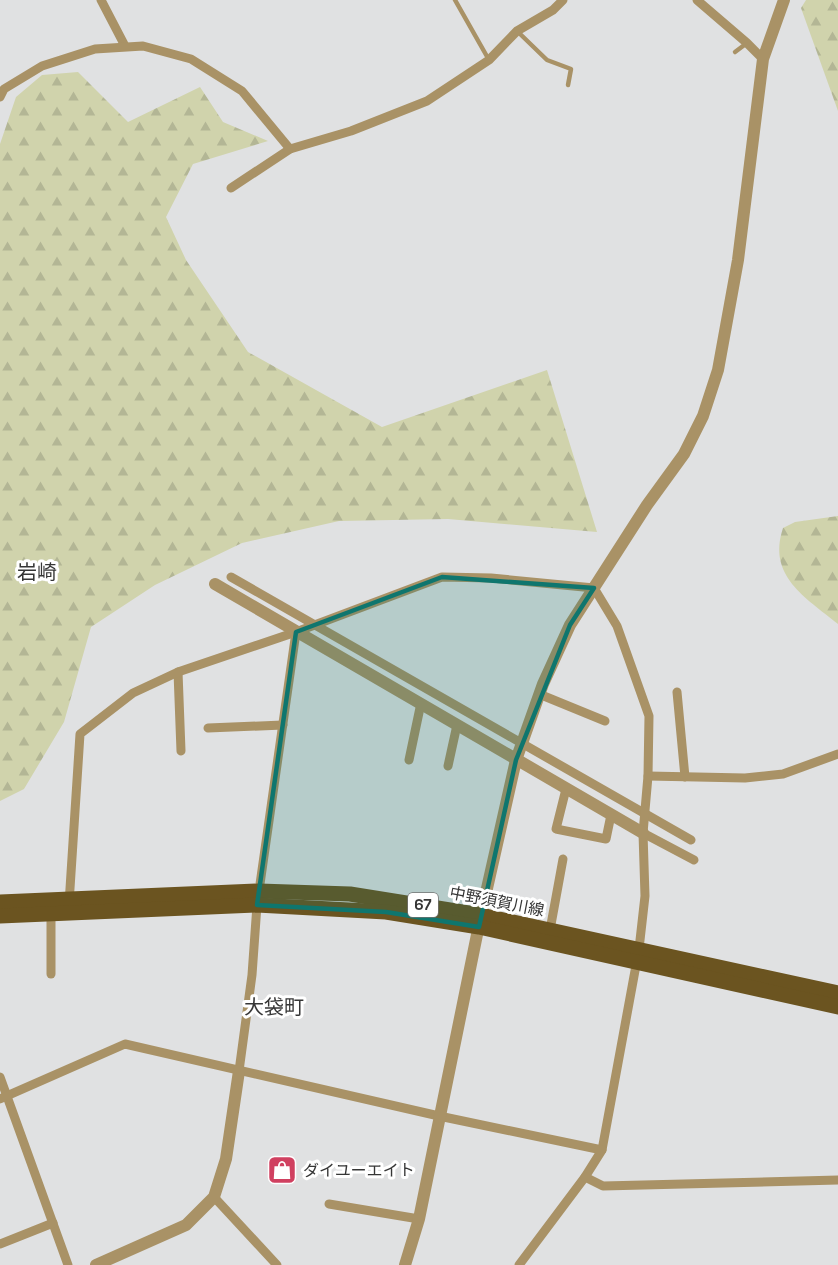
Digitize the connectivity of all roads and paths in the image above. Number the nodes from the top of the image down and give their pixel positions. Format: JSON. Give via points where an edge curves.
{"nodes":[{"id":1,"x":101,"y":0,"type":"edge"},
{"id":2,"x":455,"y":0,"type":"edge"},
{"id":3,"x":563,"y":0,"type":"edge"},
{"id":4,"x":697,"y":0,"type":"edge"},
{"id":5,"x":784,"y":0,"type":"edge"},
{"id":6,"x":517,"y":31,"type":"junction"},
{"id":7,"x":747,"y":43,"type":"junction"},
{"id":8,"x":125,"y":46,"type":"junction"},
{"id":9,"x":735,"y":52,"type":"dead end"},
{"id":10,"x":763,"y":59,"type":"junction"},
{"id":11,"x":489,"y":60,"type":"junction"},
{"id":12,"x":568,"y":85,"type":"dead end"},
{"id":13,"x":1,"y":91,"type":"edge"},
{"id":14,"x":291,"y":149,"type":"junction"},
{"id":15,"x":231,"y":188,"type":"dead end"},
{"id":16,"x":231,"y":577,"type":"dead end"},
{"id":17,"x":215,"y":584,"type":"dead end"},
{"id":18,"x":594,"y":588,"type":"junction"},
{"id":19,"x":316,"y":625,"type":"junction"},
{"id":20,"x":296,"y":632,"type":"junction"},
{"id":21,"x":178,"y":672,"type":"junction"},
{"id":22,"x":677,"y":692,"type":"dead end"},
{"id":23,"x":539,"y":694,"type":"junction"},
{"id":24,"x":421,"y":704,"type":"junction"},
{"id":25,"x":605,"y":721,"type":"dead end"},
{"id":26,"x":283,"y":725,"type":"junction"},
{"id":27,"x":458,"y":725,"type":"junction"},
{"id":28,"x":208,"y":728,"type":"dead end"},
{"id":29,"x":522,"y":743,"type":"junction"},
{"id":30,"x":181,"y":751,"type":"dead end"},
{"id":31,"x":838,"y":754,"type":"edge"},
{"id":32,"x":410,"y":760,"type":"dead end"},
{"id":33,"x":516,"y":760,"type":"junction"},
{"id":34,"x":448,"y":766,"type":"dead end"},
{"id":35,"x":648,"y":776,"type":"junction"},
{"id":36,"x":686,"y":777,"type":"junction"},
{"id":37,"x":566,"y":789,"type":"junction"},
{"id":38,"x":645,"y":813,"type":"junction"},
{"id":39,"x":611,"y":815,"type":"junction"},
{"id":40,"x":643,"y":833,"type":"junction"},
{"id":41,"x":690,"y":840,"type":"dead end"},
{"id":42,"x":563,"y":859,"type":"dead end"},
{"id":43,"x":694,"y":861,"type":"dead end"},
{"id":44,"x":258,"y":898,"type":"junction"},
{"id":45,"x":0,"y":902,"type":"edge"},
{"id":46,"x":69,"y":906,"type":"junction"},
{"id":47,"x":51,"y":914,"type":"junction"},
{"id":48,"x":0,"y":916,"type":"edge"},
{"id":49,"x":480,"y":921,"type":"junction"},
{"id":50,"x":550,"y":930,"type":"junction"},
{"id":51,"x":638,"y":956,"type":"junction"},
{"id":52,"x":51,"y":974,"type":"dead end"},
{"id":53,"x":838,"y":993,"type":"edge"},
{"id":54,"x":838,"y":1007,"type":"edge"},
{"id":55,"x":239,"y":1071,"type":"junction"},
{"id":56,"x":0,"y":1077,"type":"edge"},
{"id":57,"x":3,"y":1098,"type":"edge"},
{"id":58,"x":439,"y":1116,"type":"junction"},
{"id":59,"x":602,"y":1150,"type":"junction"},
{"id":60,"x":585,"y":1177,"type":"junction"},
{"id":61,"x":838,"y":1180,"type":"edge"},
{"id":62,"x":214,"y":1197,"type":"junction"},
{"id":63,"x":329,"y":1204,"type":"dead end"},
{"id":64,"x":419,"y":1219,"type":"junction"},
{"id":65,"x":53,"y":1222,"type":"junction"},
{"id":66,"x":0,"y":1244,"type":"edge"},
{"id":67,"x":68,"y":1265,"type":"edge"},
{"id":68,"x":96,"y":1265,"type":"edge"},
{"id":69,"x":277,"y":1265,"type":"edge"},
{"id":70,"x":405,"y":1265,"type":"edge"},
{"id":71,"x":519,"y":1265,"type":"edge"}],
"edges":[{"from":1,"to":8,"type":"street"},
{"from":2,"to":11,"type":"lane"},
{"from":3,"to":6,"type":"street"},
{"from":4,"to":7,"type":"street"},
{"from":5,"to":10,"type":"street"},
{"from":6,"to":11,"type":"street"},
{"from":6,"to":12,"type":"lane","via":[[547,60],[571,69]]},
{"from":7,"to":9,"type":"lane"},
{"from":7,"to":10,"type":"street"},
{"from":8,"to":13,"type":"street","via":[[94,49],[42,66]]},
{"from":8,"to":14,"type":"street","via":[[175,54],[218,75],[242,91]]},
{"from":10,"to":18,"type":"street","via":[[727,328],[704,416],[684,454]]},
{"from":11,"to":14,"type":"street","via":[[427,101]]},
{"from":14,"to":15,"type":"street"},
{"from":16,"to":19,"type":"street"},
{"from":17,"to":20,"type":"street"},
{"from":18,"to":19,"type":"street","via":[[442,577]]},
{"from":18,"to":23,"type":"street","via":[[570,625]]},
{"from":18,"to":35,"type":"street","via":[[617,626],[649,716]]},
{"from":19,"to":20,"type":"street"},
{"from":19,"to":29,"type":"street"},
{"from":20,"to":21,"type":"street"},
{"from":20,"to":24,"type":"street"},
{"from":20,"to":26,"type":"street"},
{"from":21,"to":30,"type":"street"},
{"from":21,"to":46,"type":"street","via":[[133,693],[80,734]]},
{"from":22,"to":36,"type":"street"},
{"from":23,"to":25,"type":"street"},
{"from":23,"to":29,"type":"street"},
{"from":24,"to":27,"type":"street"},
{"from":24,"to":32,"type":"street"},
{"from":26,"to":28,"type":"street"},
{"from":26,"to":44,"type":"street"},
{"from":27,"to":33,"type":"street"},
{"from":27,"to":34,"type":"street"},
{"from":29,"to":33,"type":"street"},
{"from":29,"to":38,"type":"street"},
{"from":31,"to":36,"type":"street","via":[[783,774]]},
{"from":33,"to":37,"type":"street"},
{"from":33,"to":49,"type":"street"},
{"from":35,"to":36,"type":"street"},
{"from":35,"to":38,"type":"street"},
{"from":37,"to":39,"type":"street"},
{"from":37,"to":39,"type":"street","via":[[556,829],[606,839]]},
{"from":38,"to":40,"type":"street"},
{"from":38,"to":41,"type":"street"},
{"from":39,"to":40,"type":"street"},
{"from":40,"to":43,"type":"street"},
{"from":40,"to":51,"type":"street","via":[[645,896]]},
{"from":42,"to":50,"type":"street"},
{"from":44,"to":46,"type":"main road","name":"中野須賀川線","number":"67"},
{"from":44,"to":49,"type":"main road","name":"中野須賀川線","number":"67","via":[[350,894]]},
{"from":44,"to":55,"type":"street"},
{"from":45,"to":46,"type":"main road","name":"中野須賀川線","number":"67"},
{"from":46,"to":47,"type":"main road","name":"中野須賀川線","number":"67"},
{"from":47,"to":48,"type":"main road","name":"中野須賀川線","number":"67"},
{"from":47,"to":52,"type":"street"},
{"from":49,"to":50,"type":"main road","name":"中野須賀川線","number":"67"},
{"from":49,"to":51,"type":"main road","name":"中野須賀川線","number":"67"},
{"from":49,"to":58,"type":"street"},
{"from":50,"to":51,"type":"main road","name":"中野須賀川線","number":"67"},
{"from":51,"to":53,"type":"main road","name":"中野須賀川線","number":"67"},
{"from":51,"to":54,"type":"main road","name":"中野須賀川線","number":"67"},
{"from":51,"to":59,"type":"street"},
{"from":55,"to":57,"type":"street","via":[[125,1044]]},
{"from":55,"to":58,"type":"street"},
{"from":55,"to":62,"type":"street","via":[[226,1159]]},
{"from":56,"to":57,"type":"street"},
{"from":57,"to":65,"type":"street"},
{"from":58,"to":59,"type":"street"},
{"from":58,"to":64,"type":"street"},
{"from":59,"to":60,"type":"street"},
{"from":60,"to":61,"type":"street","via":[[603,1186]]},
{"from":60,"to":71,"type":"street"},
{"from":62,"to":68,"type":"street","via":[[186,1225]]},
{"from":62,"to":69,"type":"street"},
{"from":63,"to":64,"type":"street"},
{"from":64,"to":70,"type":"street"},
{"from":65,"to":66,"type":"street"},
{"from":65,"to":67,"type":"street"}]}
